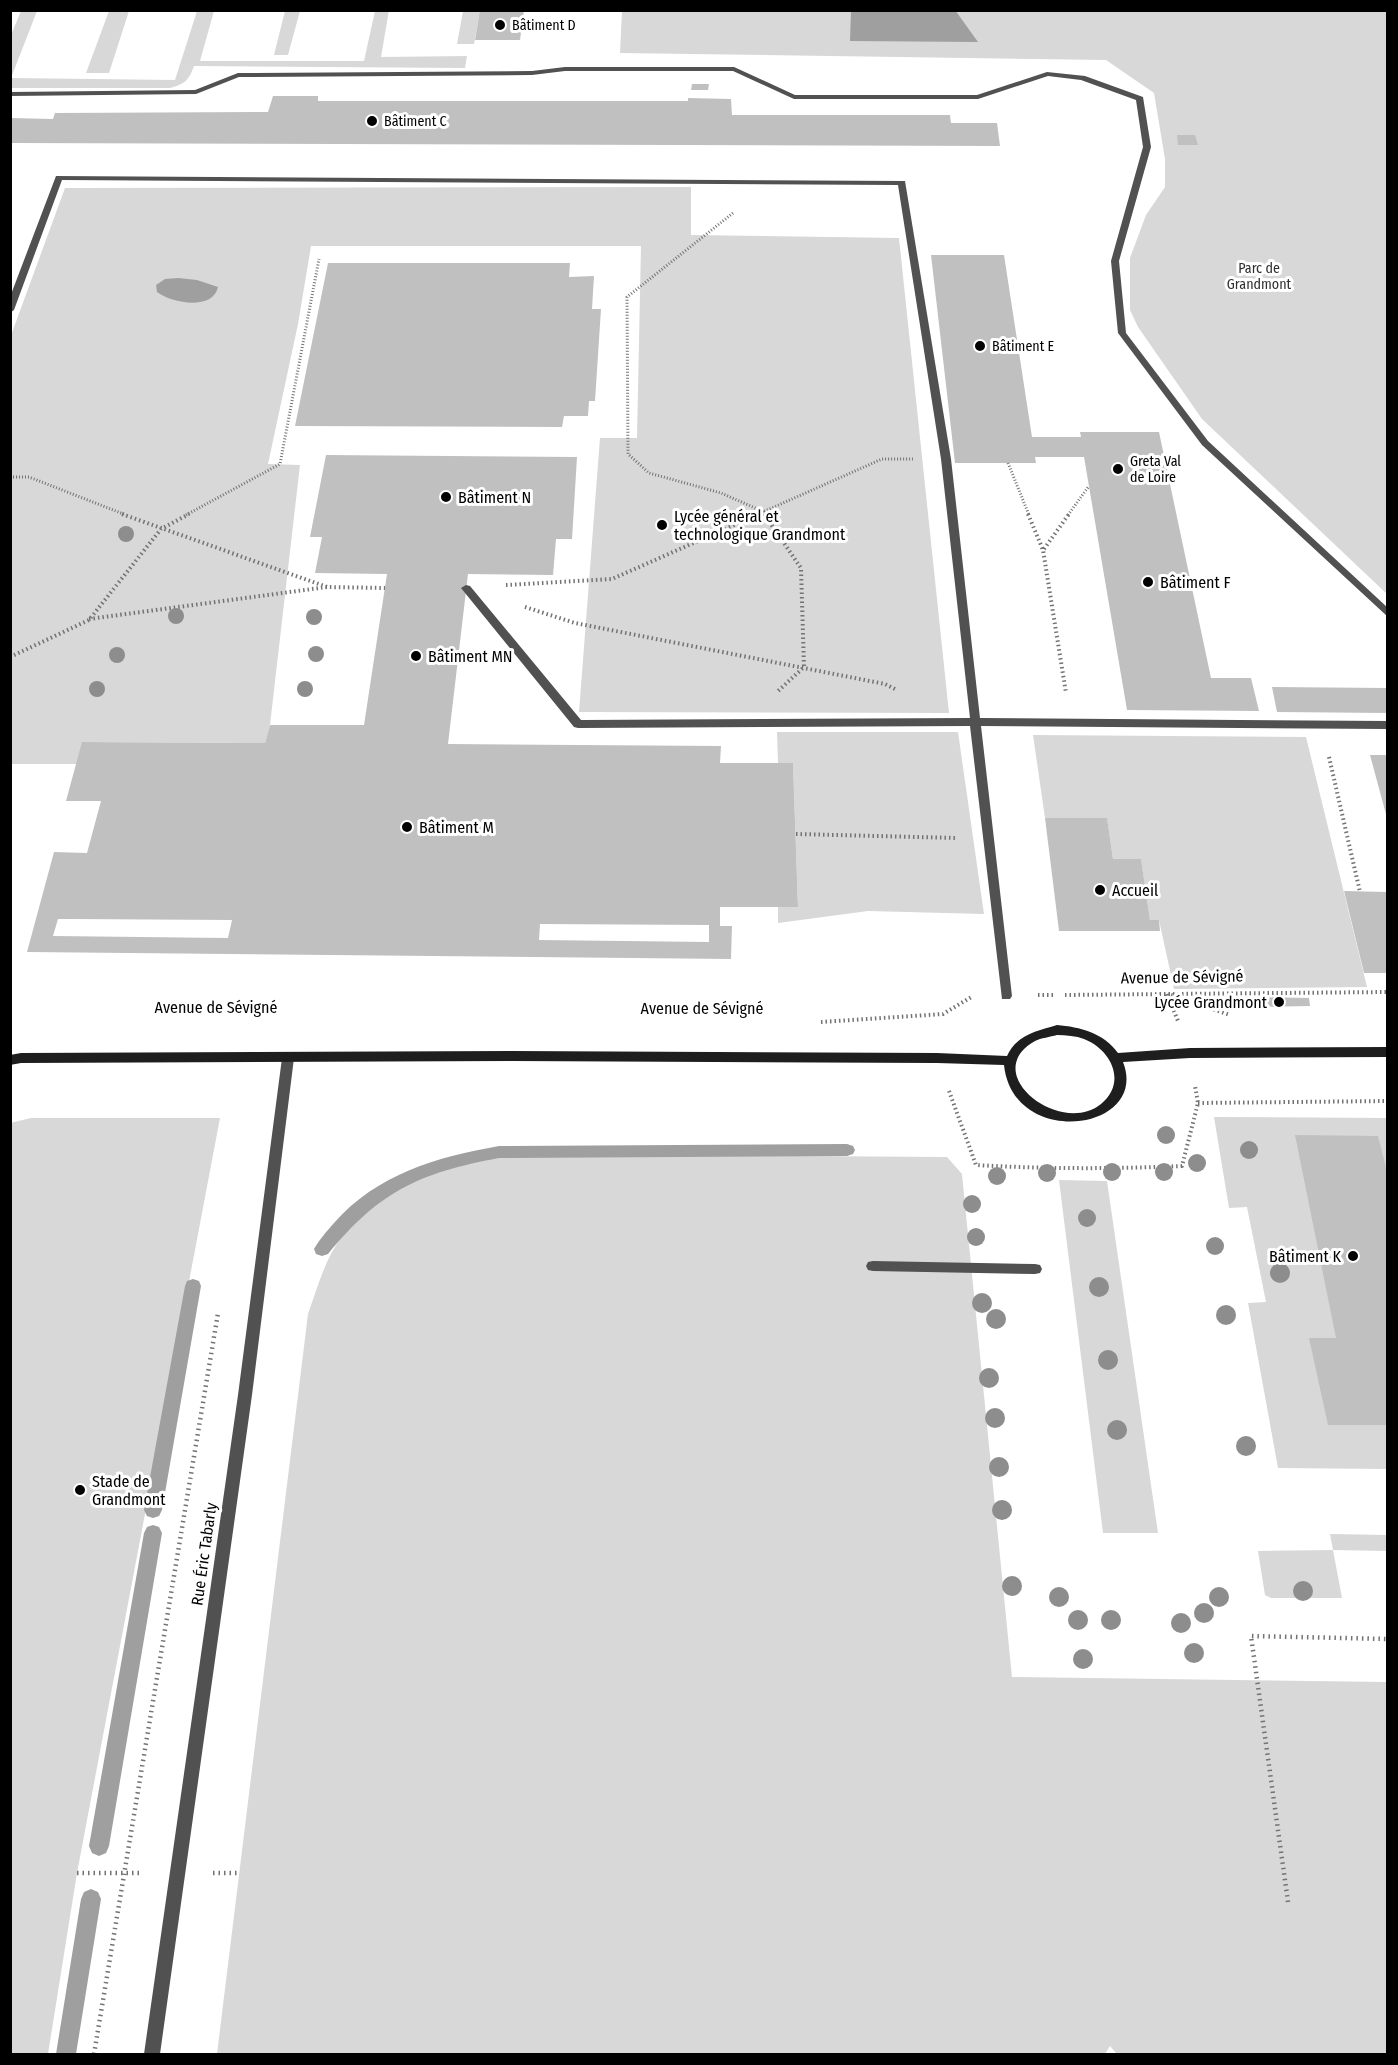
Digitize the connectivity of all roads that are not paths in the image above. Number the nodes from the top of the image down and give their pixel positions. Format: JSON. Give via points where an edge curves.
{"nodes":[{"id":1,"x":10,"y":94,"type":"edge"},
{"id":2,"x":10,"y":310,"type":"edge"},
{"id":3,"x":466,"y":588,"type":"road end"},
{"id":4,"x":1388,"y":614,"type":"edge"},
{"id":5,"x":976,"y":722,"type":"junction"},
{"id":6,"x":1388,"y":724,"type":"edge"},
{"id":7,"x":1006,"y":996,"type":"road end"},
{"id":8,"x":1388,"y":1052,"type":"edge"},
{"id":9,"x":288,"y":1058,"type":"dead end"},
{"id":10,"x":1116,"y":1058,"type":"junction"},
{"id":11,"x":10,"y":1060,"type":"edge"},
{"id":12,"x":1010,"y":1061,"type":"junction"},
{"id":13,"x":873,"y":1266,"type":"dead end"},
{"id":14,"x":1035,"y":1269,"type":"dead end"},
{"id":15,"x":152,"y":2055,"type":"edge"}],
"edges":[{"from":1,"to":4,"type":"street","via":[[196,92],[238,75],[734,69],[794,97],[978,97],[1047,74],[1082,78],[1140,99],[1147,147],[1115,261],[1122,333],[1205,443]]},
{"from":2,"to":5,"type":"street","via":[[59,178],[902,183],[946,459]]},
{"from":3,"to":5,"type":"street","via":[[578,724]]},
{"from":5,"to":6,"type":"street"},
{"from":5,"to":7,"type":"street"},
{"from":8,"to":10,"type":"street","via":[[1190,1053]]},
{"from":9,"to":15,"type":"street","name":"Rue Éric Tabarly"},
{"from":10,"to":12,"type":"street","via":[[1092,1037],[1057,1029],[1026,1039]]},
{"from":10,"to":12,"type":"street","via":[[1122,1072],[1122,1087],[1114,1100],[1101,1111],[1071,1117],[1055,1116],[1029,1104],[1013,1085]]},
{"from":11,"to":12,"type":"street","via":[[524,1056]]},
{"from":13,"to":14,"type":"street"}]}
